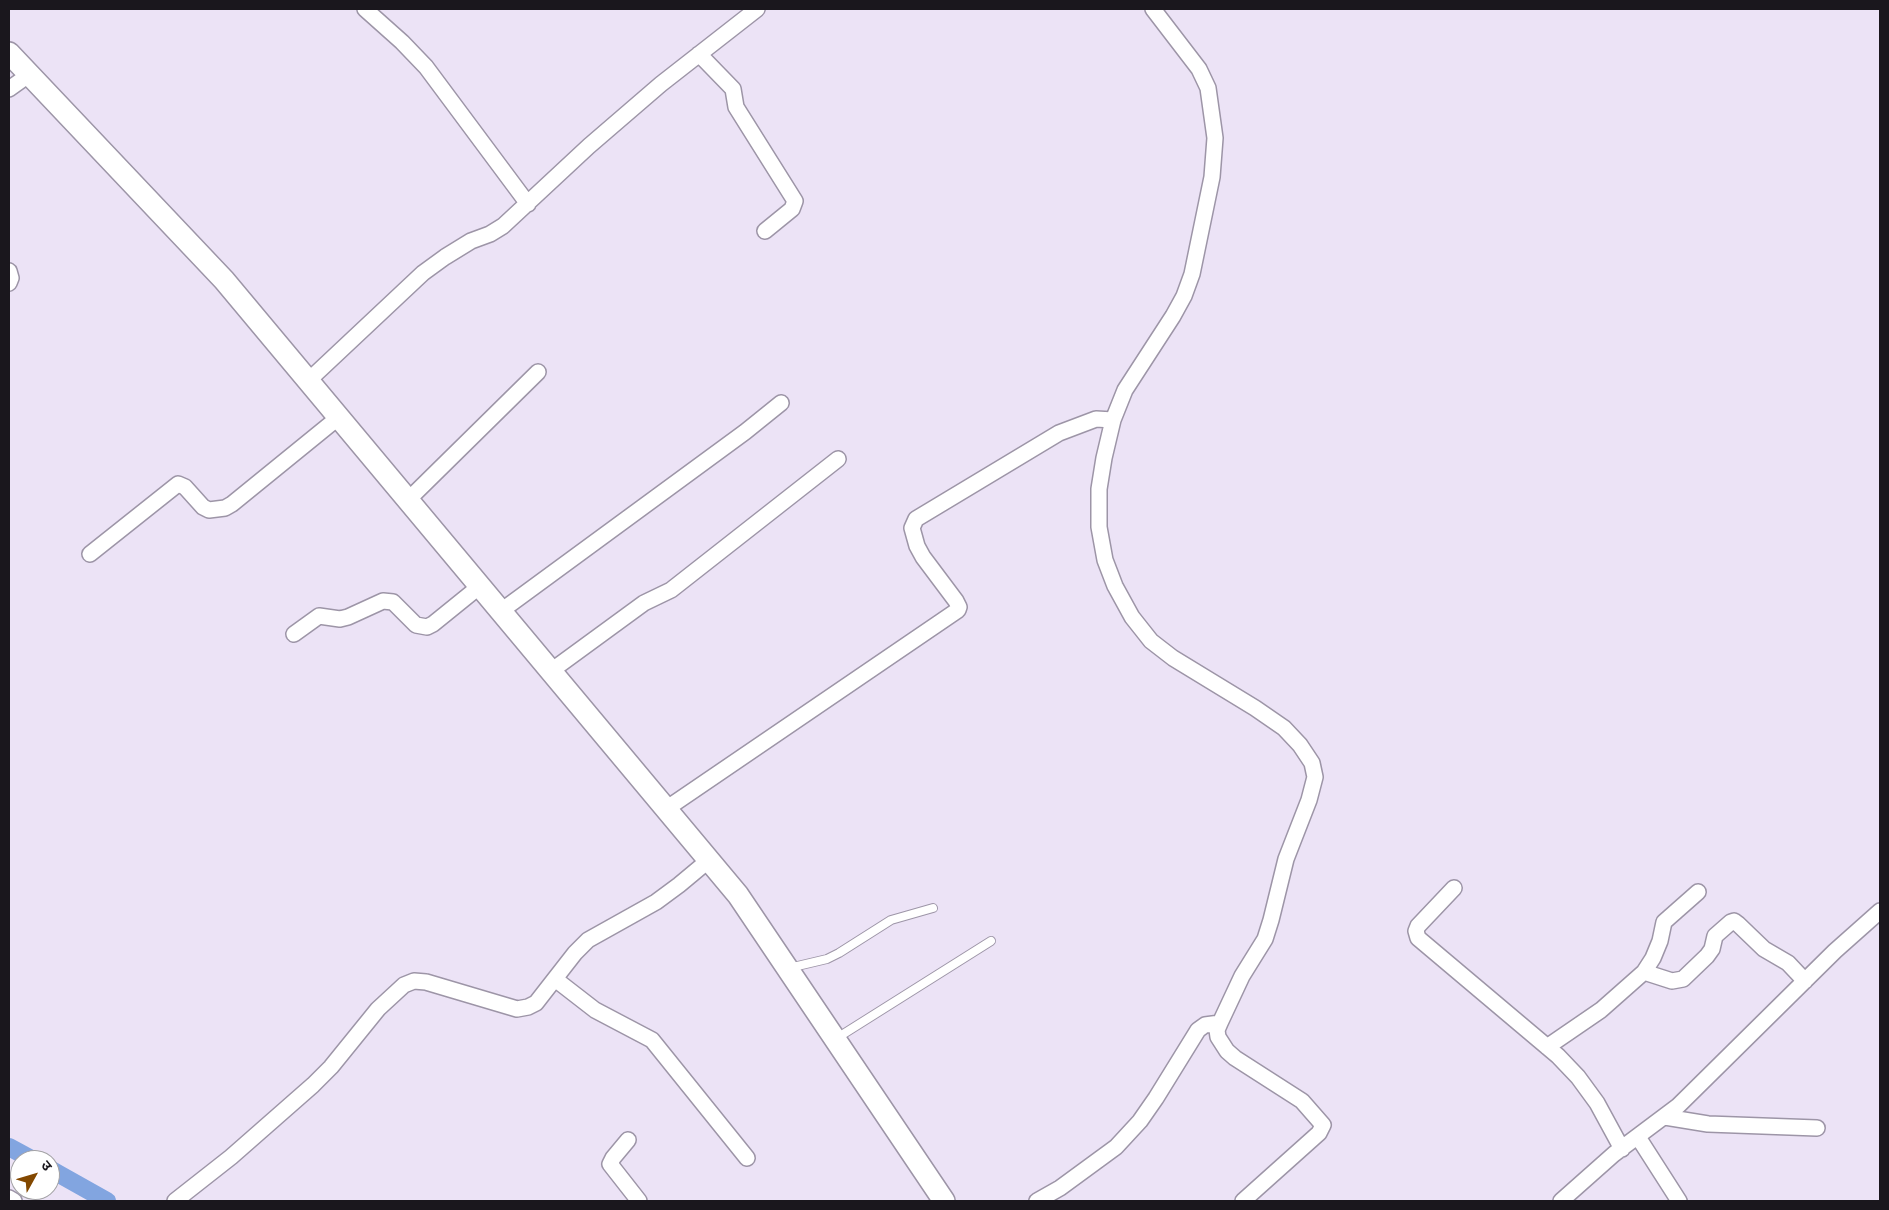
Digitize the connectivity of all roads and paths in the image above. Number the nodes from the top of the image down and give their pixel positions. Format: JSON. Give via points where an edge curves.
{"nodes":[{"id":1,"x":364,"y":9,"type":"edge"},
{"id":2,"x":757,"y":9,"type":"edge"},
{"id":3,"x":1153,"y":9,"type":"edge"},
{"id":4,"x":9,"y":53,"type":"edge"},
{"id":5,"x":699,"y":54,"type":"junction"},
{"id":6,"x":30,"y":74,"type":"junction"},
{"id":7,"x":9,"y":90,"type":"edge"},
{"id":8,"x":528,"y":204,"type":"junction"},
{"id":9,"x":765,"y":231,"type":"dead end"},
{"id":10,"x":9,"y":271,"type":"edge"},
{"id":11,"x":9,"y":283,"type":"edge"},
{"id":12,"x":538,"y":372,"type":"dead end"},
{"id":13,"x":308,"y":381,"type":"junction"},
{"id":14,"x":781,"y":403,"type":"dead end"},
{"id":15,"x":339,"y":417,"type":"junction"},
{"id":16,"x":1113,"y":420,"type":"junction"},
{"id":17,"x":838,"y":459,"type":"dead end"},
{"id":18,"x":408,"y":500,"type":"junction"},
{"id":19,"x":90,"y":554,"type":"dead end"},
{"id":20,"x":480,"y":586,"type":"junction"},
{"id":21,"x":501,"y":611,"type":"junction"},
{"id":22,"x":294,"y":634,"type":"dead end"},
{"id":23,"x":551,"y":671,"type":"junction"},
{"id":24,"x":666,"y":809,"type":"junction"},
{"id":25,"x":709,"y":860,"type":"junction"},
{"id":26,"x":1454,"y":888,"type":"dead end"},
{"id":27,"x":1698,"y":892,"type":"dead end"},
{"id":28,"x":933,"y":908,"type":"dead end"},
{"id":29,"x":1880,"y":911,"type":"edge"},
{"id":30,"x":991,"y":941,"type":"dead end"},
{"id":31,"x":788,"y":968,"type":"junction"},
{"id":32,"x":1644,"y":972,"type":"junction"},
{"id":33,"x":555,"y":979,"type":"junction"},
{"id":34,"x":1805,"y":982,"type":"junction"},
{"id":35,"x":1214,"y":1024,"type":"junction"},
{"id":36,"x":835,"y":1039,"type":"junction"},
{"id":37,"x":1547,"y":1048,"type":"junction"},
{"id":38,"x":1665,"y":1117,"type":"junction"},
{"id":39,"x":1817,"y":1128,"type":"dead end"},
{"id":40,"x":1638,"y":1137,"type":"junction"},
{"id":41,"x":628,"y":1140,"type":"dead end"},
{"id":42,"x":1622,"y":1149,"type":"junction"},
{"id":43,"x":747,"y":1158,"type":"dead end"},
{"id":44,"x":9,"y":1198,"type":"edge"},
{"id":45,"x":14,"y":1201,"type":"edge"},
{"id":46,"x":175,"y":1201,"type":"edge"},
{"id":47,"x":639,"y":1201,"type":"edge"},
{"id":48,"x":944,"y":1201,"type":"edge"},
{"id":49,"x":1037,"y":1201,"type":"edge"},
{"id":50,"x":1243,"y":1201,"type":"edge"},
{"id":51,"x":1561,"y":1201,"type":"edge"},
{"id":52,"x":1679,"y":1201,"type":"edge"}],
"edges":[{"from":1,"to":8,"type":"street","via":[[426,67]]},
{"from":2,"to":5,"type":"street"},
{"from":3,"to":16,"type":"street","via":[[1199,68],[1208,88],[1215,138],[1212,177],[1192,274],[1184,296],[1125,390]]},
{"from":4,"to":6,"type":"main road"},
{"from":5,"to":8,"type":"street","via":[[589,146]]},
{"from":5,"to":9,"type":"street","via":[[733,89],[736,107],[795,201],[792,210]]},
{"from":6,"to":7,"type":"street"},
{"from":6,"to":13,"type":"main road","via":[[224,280]]},
{"from":8,"to":13,"type":"street","via":[[503,226],[471,241],[424,273]]},
{"from":10,"to":11,"type":"street"},
{"from":12,"to":18,"type":"street"},
{"from":13,"to":15,"type":"main road"},
{"from":14,"to":21,"type":"street"},
{"from":15,"to":18,"type":"main road"},
{"from":15,"to":19,"type":"street","via":[[225,508],[209,510],[203,507],[185,487],[178,484]]},
{"from":16,"to":24,"type":"street","via":[[1096,420],[1059,433],[916,519],[912,528],[923,557],[956,601],[958,610]]},
{"from":16,"to":35,"type":"street","via":[[1099,489],[1099,527],[1105,560],[1132,617],[1151,641],[1172,658],[1284,728],[1312,763],[1315,777],[1286,859],[1265,939]]},
{"from":17,"to":23,"type":"street","via":[[671,590],[644,603]]},
{"from":18,"to":20,"type":"main road"},
{"from":20,"to":21,"type":"main road"},
{"from":20,"to":22,"type":"street","via":[[427,627],[416,625],[393,602],[383,601],[340,619],[319,616]]},
{"from":21,"to":23,"type":"main road"},
{"from":23,"to":24,"type":"main road"},
{"from":24,"to":25,"type":"main road"},
{"from":25,"to":31,"type":"main road"},
{"from":25,"to":33,"type":"street","via":[[656,902],[588,940]]},
{"from":26,"to":37,"type":"street","via":[[1418,926],[1418,938]]},
{"from":27,"to":32,"type":"street","via":[[1664,922],[1656,950]]},
{"from":28,"to":31,"type":"lane","via":[[891,920],[826,959]]},
{"from":29,"to":34,"type":"street"},
{"from":30,"to":36,"type":"lane"},
{"from":31,"to":36,"type":"main road"},
{"from":32,"to":34,"type":"street","via":[[1672,981],[1683,979],[1708,956],[1719,932],[1734,921],[1764,949],[1788,963]]},
{"from":32,"to":37,"type":"street","via":[[1601,1010]]},
{"from":33,"to":43,"type":"street","via":[[595,1010],[648,1036]]},
{"from":33,"to":46,"type":"street","via":[[528,1008],[517,1008],[426,982],[414,981],[404,985],[378,1009],[313,1085]]},
{"from":34,"to":38,"type":"street"},
{"from":35,"to":49,"type":"street","via":[[1194,1036],[1140,1121],[1116,1147]]},
{"from":35,"to":50,"type":"street","via":[[1227,1051],[1302,1100],[1323,1125],[1319,1133]]},
{"from":36,"to":48,"type":"main road"},
{"from":37,"to":42,"type":"street","via":[[1578,1077],[1597,1103]]},
{"from":38,"to":39,"type":"street","via":[[1708,1124]]},
{"from":38,"to":40,"type":"street"},
{"from":40,"to":42,"type":"street"},
{"from":40,"to":52,"type":"street"},
{"from":41,"to":47,"type":"street","via":[[610,1164]]},
{"from":42,"to":51,"type":"street"},
{"from":44,"to":45,"type":"street"}]}
